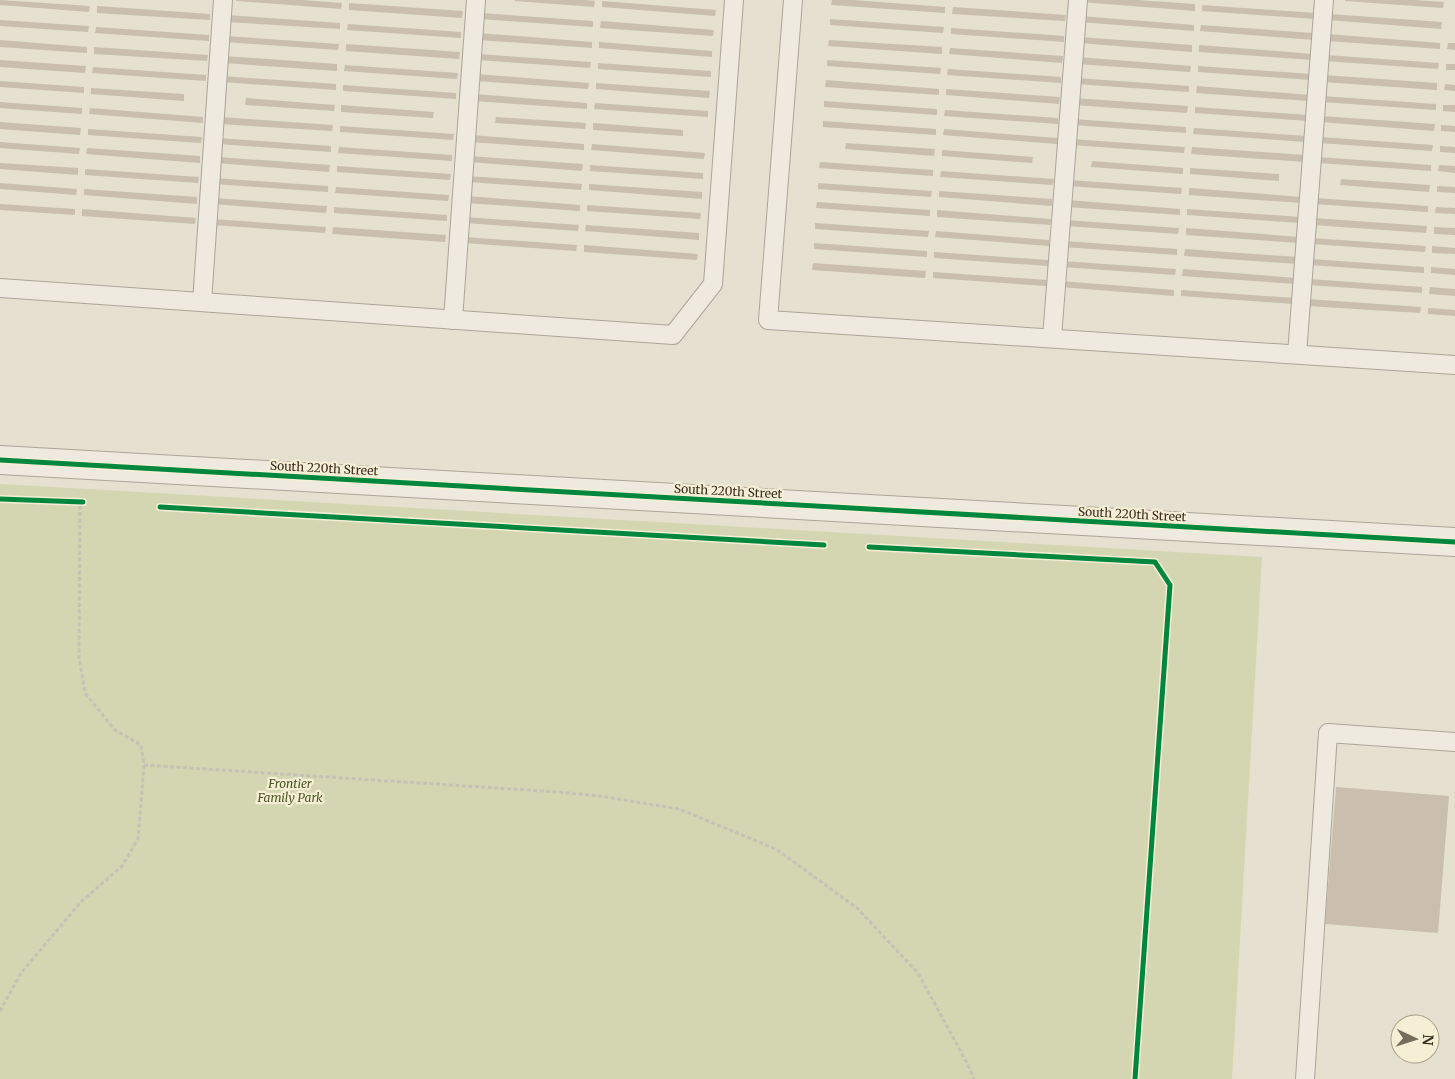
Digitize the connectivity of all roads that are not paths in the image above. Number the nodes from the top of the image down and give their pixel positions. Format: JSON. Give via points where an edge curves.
{"nodes":[{"id":1,"x":223,"y":0,"type":"edge"},
{"id":2,"x":476,"y":0,"type":"edge"},
{"id":3,"x":734,"y":0,"type":"edge"},
{"id":4,"x":793,"y":0,"type":"edge"},
{"id":5,"x":1078,"y":0,"type":"edge"},
{"id":6,"x":1324,"y":0,"type":"edge"},
{"id":7,"x":0,"y":288,"type":"edge"},
{"id":8,"x":202,"y":302,"type":"junction"},
{"id":9,"x":453,"y":320,"type":"junction"},
{"id":10,"x":1052,"y":338,"type":"junction"},
{"id":11,"x":1297,"y":354,"type":"junction"},
{"id":12,"x":1455,"y":365,"type":"edge"},
{"id":13,"x":0,"y":460,"type":"edge"},
{"id":14,"x":1455,"y":542,"type":"edge"},
{"id":15,"x":1455,"y":742,"type":"edge"},
{"id":16,"x":1305,"y":1079,"type":"edge"}],
"edges":[{"from":1,"to":8,"type":"lane"},
{"from":2,"to":9,"type":"lane"},
{"from":3,"to":9,"type":"lane","via":[[713,284],[673,335]]},
{"from":4,"to":10,"type":"lane","via":[[768,320]]},
{"from":5,"to":10,"type":"lane"},
{"from":6,"to":11,"type":"lane"},
{"from":7,"to":8,"type":"lane"},
{"from":8,"to":9,"type":"lane"},
{"from":10,"to":11,"type":"lane"},
{"from":11,"to":12,"type":"lane"},
{"from":13,"to":14,"type":"street","name":"South 220th Street"},
{"from":15,"to":16,"type":"lane","via":[[1328,732]]}]}
